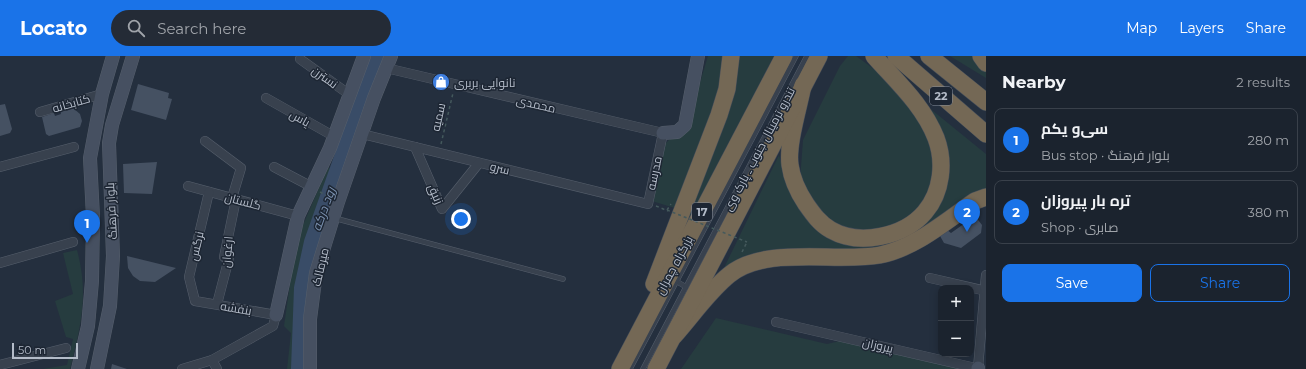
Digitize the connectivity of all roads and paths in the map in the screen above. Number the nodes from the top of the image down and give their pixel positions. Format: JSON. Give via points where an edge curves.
{"nodes":[{"id":1,"x":113,"y":56,"type":"edge"},
{"id":2,"x":133,"y":56,"type":"edge"},
{"id":3,"x":364,"y":56,"type":"edge"},
{"id":4,"x":391,"y":56,"type":"edge"},
{"id":5,"x":698,"y":56,"type":"edge"},
{"id":6,"x":784,"y":56,"type":"edge"},
{"id":7,"x":796,"y":56,"type":"edge"},
{"id":8,"x":807,"y":56,"type":"edge"},
{"id":9,"x":819,"y":56,"type":"edge"},
{"id":10,"x":874,"y":56,"type":"edge"},
{"id":11,"x":896,"y":56,"type":"edge"},
{"id":12,"x":929,"y":56,"type":"edge"},
{"id":13,"x":981,"y":56,"type":"edge"},
{"id":14,"x":300,"y":59,"type":"dead end"},
{"id":15,"x":731,"y":62,"type":"edge"},
{"id":16,"x":986,"y":63,"type":"edge"},
{"id":17,"x":386,"y":68,"type":"junction"},
{"id":18,"x":803,"y":85,"type":"junction"},
{"id":19,"x":455,"y":86,"type":"junction"},
{"id":20,"x":102,"y":94,"type":"junction"},
{"id":21,"x":350,"y":95,"type":"junction"},
{"id":22,"x":266,"y":98,"type":"dead end"},
{"id":23,"x":986,"y":102,"type":"edge"},
{"id":24,"x":40,"y":112,"type":"dead end"},
{"id":25,"x":662,"y":133,"type":"junction"},
{"id":26,"x":362,"y":134,"type":"junction"},
{"id":27,"x":986,"y":134,"type":"edge"},
{"id":28,"x":335,"y":137,"type":"junction"},
{"id":29,"x":205,"y":141,"type":"dead end"},
{"id":30,"x":416,"y":146,"type":"junction"},
{"id":31,"x":74,"y":147,"type":"dead end"},
{"id":32,"x":440,"y":152,"type":"junction"},
{"id":33,"x":480,"y":163,"type":"junction"},
{"id":34,"x":274,"y":166,"type":"dead end"},
{"id":35,"x":0,"y":168,"type":"edge"},
{"id":36,"x":188,"y":186,"type":"dead end"},
{"id":37,"x":312,"y":187,"type":"junction"},
{"id":38,"x":209,"y":192,"type":"junction"},
{"id":39,"x":986,"y":197,"type":"edge"},
{"id":40,"x":234,"y":198,"type":"junction"},
{"id":41,"x":643,"y":203,"type":"junction"},
{"id":42,"x":670,"y":203,"type":"dead end"},
{"id":43,"x":670,"y":212,"type":"dead end"},
{"id":44,"x":298,"y":216,"type":"junction"},
{"id":45,"x":332,"y":218,"type":"junction"},
{"id":46,"x":73,"y":242,"type":"dead end"},
{"id":47,"x":741,"y":256,"type":"dead end"},
{"id":48,"x":0,"y":263,"type":"edge"},
{"id":49,"x":986,"y":275,"type":"edge"},
{"id":50,"x":930,"y":278,"type":"dead end"},
{"id":51,"x":563,"y":279,"type":"dead end"},
{"id":52,"x":676,"y":281,"type":"junction"},
{"id":53,"x":686,"y":287,"type":"junction"},
{"id":54,"x":985,"y":291,"type":"edge"},
{"id":55,"x":195,"y":300,"type":"joint"},
{"id":56,"x":217,"y":304,"type":"junction"},
{"id":57,"x":276,"y":315,"type":"junction"},
{"id":58,"x":776,"y":322,"type":"dead end"},
{"id":59,"x":637,"y":336,"type":"junction"},
{"id":60,"x":674,"y":336,"type":"junction"},
{"id":61,"x":66,"y":348,"type":"dead end"},
{"id":62,"x":212,"y":360,"type":"junction"},
{"id":63,"x":0,"y":365,"type":"edge"},
{"id":64,"x":78,"y":369,"type":"edge"},
{"id":65,"x":98,"y":369,"type":"edge"},
{"id":66,"x":182,"y":369,"type":"edge"},
{"id":67,"x":217,"y":369,"type":"edge"},
{"id":68,"x":310,"y":369,"type":"edge"},
{"id":69,"x":620,"y":369,"type":"edge"},
{"id":70,"x":630,"y":369,"type":"edge"},
{"id":71,"x":643,"y":369,"type":"edge"},
{"id":72,"x":656,"y":369,"type":"edge"},
{"id":73,"x":979,"y":369,"type":"edge"}],
"edges":[{"from":1,"to":20,"type":"street","name":"بلوار فرهنگ"},
{"from":2,"to":65,"type":"street","name":"بلوار فرهنگ","via":[[109,143],[112,263],[110,306]]},
{"from":3,"to":21,"type":"street"},
{"from":4,"to":17,"type":"street","name":"میرمالک"},
{"from":5,"to":25,"type":"street","via":[[685,125],[677,132]]},
{"from":6,"to":59,"type":"highway","name":"بزرگراه چمران","number":"17"},
{"from":7,"to":52,"type":"lane"},
{"from":8,"to":53,"type":"lane","name":"تندرو ترمینال جنوب ـ پارک وی"},
{"from":9,"to":18,"type":"highway"},
{"from":10,"to":18,"type":"highway","via":[[916,102],[936,137],[941,164],[938,190],[930,205],[920,218],[895,232],[869,238],[838,234],[822,224],[799,193],[792,177],[789,159]]},
{"from":11,"to":27,"type":"highway","number":"22"},
{"from":12,"to":23,"type":"highway","number":"22"},
{"from":13,"to":16,"type":"highway"},
{"from":14,"to":21,"type":"street","name":"نسترن"},
{"from":15,"to":59,"type":"highway","via":[[727,89],[717,123],[644,310]]},
{"from":17,"to":19,"type":"street","name":"محمدی"},
{"from":17,"to":26,"type":"street","name":"میرمالک"},
{"from":18,"to":60,"type":"highway"},
{"from":19,"to":25,"type":"street","name":"محمدی"},
{"from":19,"to":32,"type":"path","name":"سمیه"},
{"from":20,"to":24,"type":"street","name":"کتابخانه"},
{"from":20,"to":64,"type":"street","name":"بلوار فرهنگ","via":[[90,158],[93,217],[92,281],[88,326]]},
{"from":21,"to":28,"type":"street"},
{"from":22,"to":28,"type":"street","name":"یاس"},
{"from":25,"to":41,"type":"street","name":"مدرسه"},
{"from":26,"to":30,"type":"street","name":"سرو"},
{"from":26,"to":45,"type":"street","name":"میرمالک"},
{"from":28,"to":37,"type":"street"},
{"from":29,"to":40,"type":"street","via":[[241,168]]},
{"from":30,"to":32,"type":"street","name":"سرو"},
{"from":30,"to":33,"type":"street","name":"زنبق","via":[[442,210]]},
{"from":31,"to":35,"type":"street"},
{"from":32,"to":33,"type":"street","name":"سرو"},
{"from":33,"to":41,"type":"street","name":"سرو"},
{"from":34,"to":37,"type":"street"},
{"from":36,"to":38,"type":"street","name":"گلستان"},
{"from":37,"to":44,"type":"street"},
{"from":38,"to":40,"type":"street","name":"گلستان"},
{"from":38,"to":55,"type":"street","name":"نرگس","via":[[189,276]]},
{"from":39,"to":60,"type":"highway","via":[[975,201],[909,245],[881,255],[788,257],[747,265],[730,274]]},
{"from":40,"to":44,"type":"street","name":"گلستان"},
{"from":40,"to":56,"type":"street","name":"ارغوان","via":[[224,257],[229,258]]},
{"from":41,"to":43,"type":"path"},
{"from":42,"to":47,"type":"path","bridge":true,"via":[[667,210],[746,242]]},
{"from":44,"to":57,"type":"street"},
{"from":45,"to":51,"type":"lane"},
{"from":45,"to":68,"type":"street","name":"میرمالک","via":[[315,280],[310,319]]},
{"from":46,"to":48,"type":"street"},
{"from":49,"to":54,"type":"street"},
{"from":50,"to":54,"type":"street"},
{"from":52,"to":53,"type":"lane"},
{"from":52,"to":70,"type":"lane"},
{"from":53,"to":71,"type":"lane","name":"تندرو ترمینال جنوب ـ پارک وی"},
{"from":54,"to":73,"type":"street"},
{"from":55,"to":56,"type":"street","name":"بنفشه"},
{"from":56,"to":57,"type":"street","name":"بنفشه"},
{"from":57,"to":62,"type":"street","via":[[274,326]]},
{"from":58,"to":73,"type":"street","name":"پیروزان"},
{"from":59,"to":69,"type":"highway","name":"بزرگراه چمران","number":"17"},
{"from":60,"to":72,"type":"highway"},
{"from":61,"to":63,"type":"street"},
{"from":62,"to":66,"type":"street"},
{"from":62,"to":67,"type":"street"}]}
